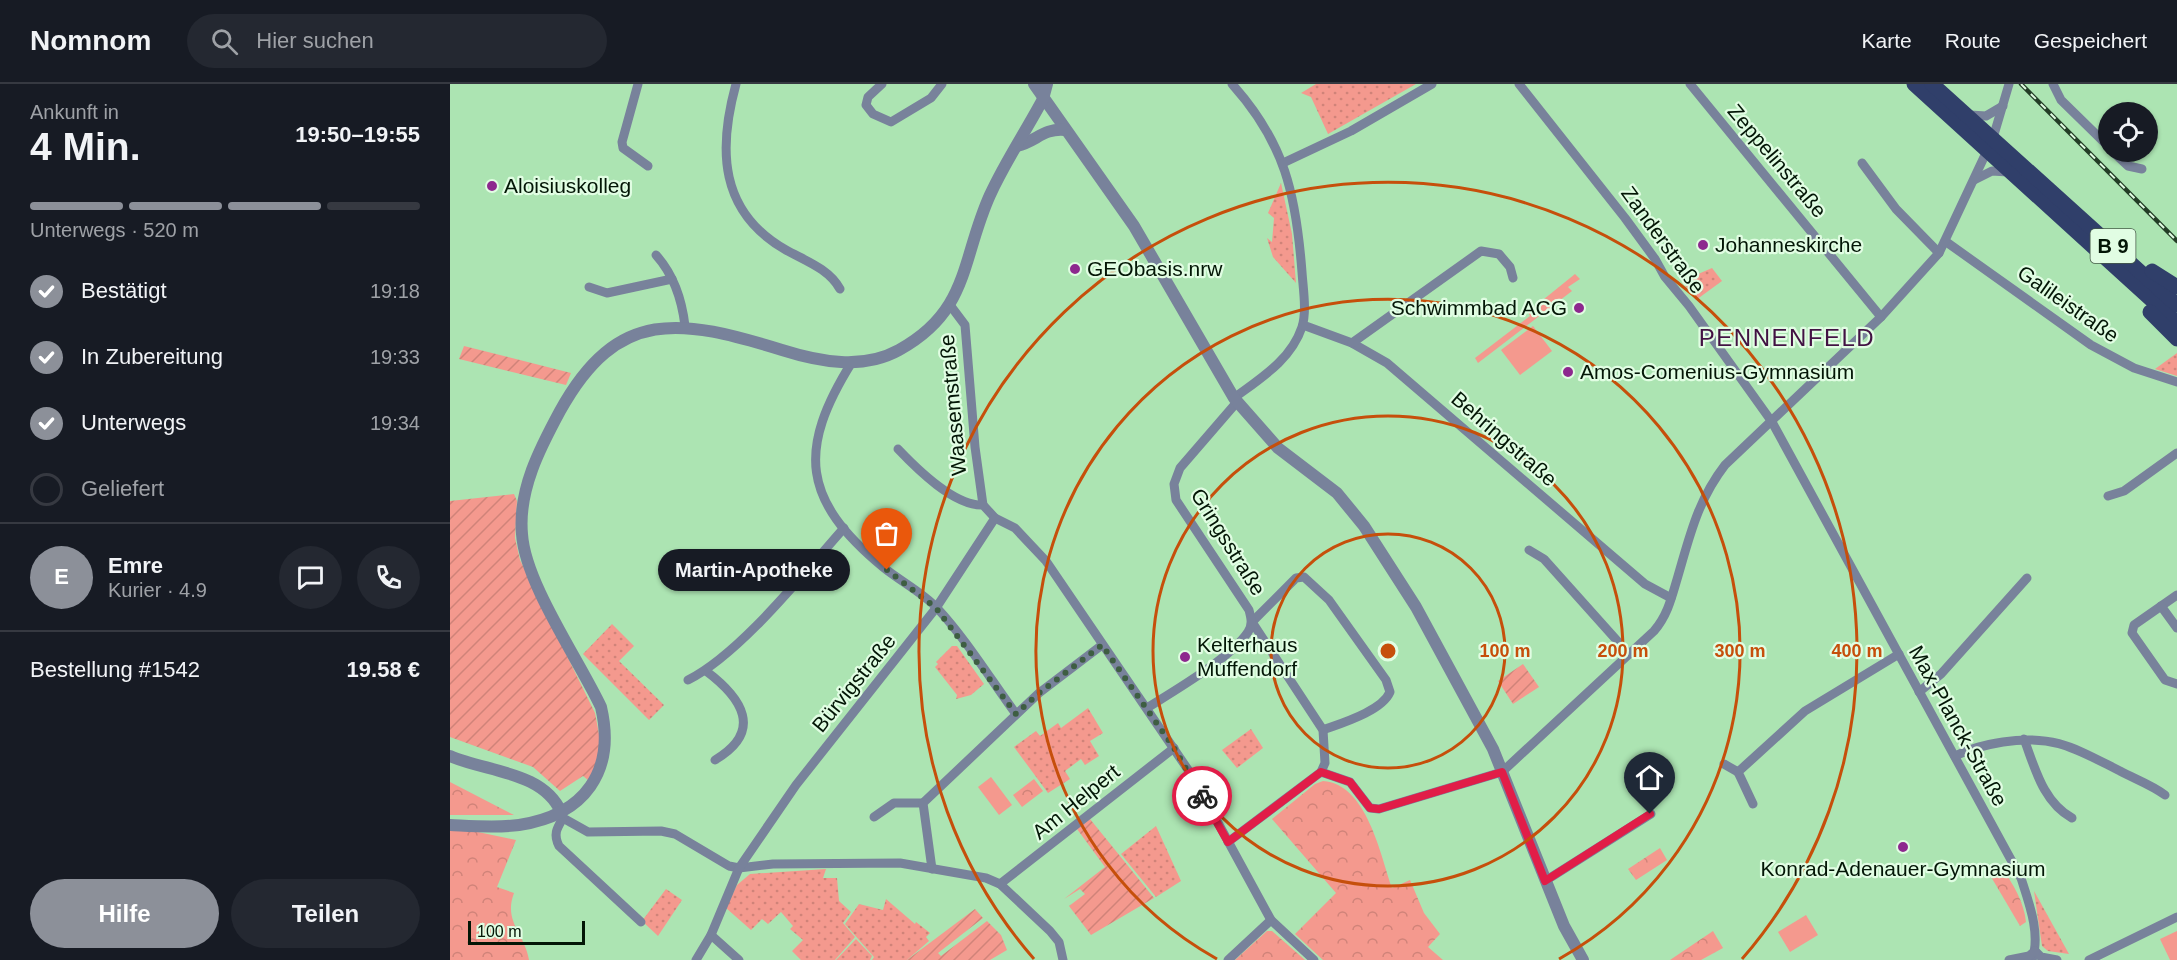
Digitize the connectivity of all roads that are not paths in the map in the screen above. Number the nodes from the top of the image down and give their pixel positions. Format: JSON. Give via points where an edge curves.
{"nodes":[{"id":1,"x":638,"y":84,"type":"edge"},
{"id":2,"x":736,"y":84,"type":"edge"},
{"id":3,"x":882,"y":84,"type":"edge"},
{"id":4,"x":942,"y":84,"type":"edge"},
{"id":5,"x":1034,"y":84,"type":"edge"},
{"id":6,"x":1047,"y":84,"type":"edge"},
{"id":7,"x":1232,"y":84,"type":"edge"},
{"id":8,"x":1432,"y":84,"type":"edge"},
{"id":9,"x":1519,"y":84,"type":"edge"},
{"id":10,"x":1690,"y":84,"type":"edge"},
{"id":11,"x":1914,"y":84,"type":"edge"},
{"id":12,"x":1932,"y":84,"type":"edge"},
{"id":13,"x":2009,"y":84,"type":"edge"},
{"id":14,"x":2053,"y":84,"type":"edge"},
{"id":15,"x":1043,"y":99,"type":"junction"},
{"id":16,"x":2003,"y":106,"type":"junction"},
{"id":17,"x":1967,"y":114,"type":"junction"},
{"id":18,"x":1065,"y":130,"type":"junction"},
{"id":19,"x":2098,"y":136,"type":"edge"},
{"id":20,"x":1990,"y":144,"type":"junction"},
{"id":21,"x":1017,"y":146,"type":"junction"},
{"id":22,"x":2124,"y":162,"type":"edge"},
{"id":23,"x":1283,"y":163,"type":"junction"},
{"id":24,"x":1862,"y":163,"type":"dead end"},
{"id":25,"x":648,"y":166,"type":"dead end"},
{"id":26,"x":2142,"y":169,"type":"dead end"},
{"id":27,"x":2012,"y":174,"type":"junction"},
{"id":28,"x":1974,"y":180,"type":"junction"},
{"id":29,"x":2060,"y":199,"type":"junction"},
{"id":30,"x":2084,"y":239,"type":"junction"},
{"id":31,"x":1945,"y":241,"type":"junction"},
{"id":32,"x":1939,"y":253,"type":"junction"},
{"id":33,"x":656,"y":255,"type":"dead end"},
{"id":34,"x":1513,"y":278,"type":"dead end"},
{"id":35,"x":672,"y":279,"type":"junction"},
{"id":36,"x":589,"y":287,"type":"dead end"},
{"id":37,"x":2177,"y":287,"type":"edge"},
{"id":38,"x":840,"y":289,"type":"dead end"},
{"id":39,"x":950,"y":305,"type":"junction"},
{"id":40,"x":2177,"y":305,"type":"edge"},
{"id":41,"x":1881,"y":317,"type":"junction"},
{"id":42,"x":2177,"y":322,"type":"edge"},
{"id":43,"x":1303,"y":325,"type":"junction"},
{"id":44,"x":685,"y":326,"type":"junction"},
{"id":45,"x":2177,"y":339,"type":"edge"},
{"id":46,"x":1352,"y":343,"type":"junction"},
{"id":47,"x":852,"y":362,"type":"junction"},
{"id":48,"x":2177,"y":382,"type":"edge"},
{"id":49,"x":1236,"y":400,"type":"junction"},
{"id":50,"x":1772,"y":422,"type":"junction"},
{"id":51,"x":898,"y":449,"type":"dead end"},
{"id":52,"x":2177,"y":453,"type":"edge"},
{"id":53,"x":2108,"y":496,"type":"dead end"},
{"id":54,"x":983,"y":505,"type":"junction"},
{"id":55,"x":994,"y":518,"type":"junction"},
{"id":56,"x":844,"y":528,"type":"junction"},
{"id":57,"x":1529,"y":550,"type":"dead end"},
{"id":58,"x":2027,"y":578,"type":"dead end"},
{"id":59,"x":2177,"y":595,"type":"edge"},
{"id":60,"x":1671,"y":598,"type":"junction"},
{"id":61,"x":2161,"y":606,"type":"junction"},
{"id":62,"x":936,"y":608,"type":"junction"},
{"id":63,"x":1252,"y":622,"type":"junction"},
{"id":64,"x":2177,"y":628,"type":"edge"},
{"id":65,"x":1102,"y":645,"type":"junction"},
{"id":66,"x":1629,"y":654,"type":"junction"},
{"id":67,"x":1899,"y":654,"type":"junction"},
{"id":68,"x":706,"y":671,"type":"junction"},
{"id":69,"x":688,"y":680,"type":"dead end"},
{"id":70,"x":2177,"y":684,"type":"edge"},
{"id":71,"x":1919,"y":692,"type":"junction"},
{"id":72,"x":1147,"y":708,"type":"junction"},
{"id":73,"x":1016,"y":714,"type":"junction"},
{"id":74,"x":1323,"y":730,"type":"junction"},
{"id":75,"x":2024,"y":739,"type":"junction"},
{"id":76,"x":1174,"y":748,"type":"junction"},
{"id":77,"x":450,"y":756,"type":"edge"},
{"id":78,"x":1955,"y":756,"type":"junction"},
{"id":79,"x":714,"y":760,"type":"dead end"},
{"id":80,"x":1724,"y":764,"type":"dead end"},
{"id":81,"x":1321,"y":772,"type":"junction"},
{"id":82,"x":1502,"y":772,"type":"junction"},
{"id":83,"x":1738,"y":772,"type":"junction"},
{"id":84,"x":2165,"y":795,"type":"dead end"},
{"id":85,"x":923,"y":803,"type":"junction"},
{"id":86,"x":1753,"y":804,"type":"dead end"},
{"id":87,"x":1650,"y":814,"type":"dead end"},
{"id":88,"x":562,"y":815,"type":"junction"},
{"id":89,"x":874,"y":817,"type":"dead end"},
{"id":90,"x":2072,"y":818,"type":"dead end"},
{"id":91,"x":450,"y":825,"type":"edge"},
{"id":92,"x":1228,"y":842,"type":"junction"},
{"id":93,"x":739,"y":868,"type":"junction"},
{"id":94,"x":932,"y":869,"type":"junction"},
{"id":95,"x":1545,"y":881,"type":"junction"},
{"id":96,"x":1000,"y":884,"type":"junction"},
{"id":97,"x":2177,"y":917,"type":"edge"},
{"id":98,"x":1271,"y":920,"type":"junction"},
{"id":99,"x":641,"y":922,"type":"dead end"},
{"id":100,"x":711,"y":935,"type":"junction"},
{"id":101,"x":2034,"y":956,"type":"edge"},
{"id":102,"x":696,"y":960,"type":"edge"},
{"id":103,"x":739,"y":960,"type":"edge"},
{"id":104,"x":1063,"y":960,"type":"edge"},
{"id":105,"x":1228,"y":960,"type":"edge"},
{"id":106,"x":1314,"y":960,"type":"edge"},
{"id":107,"x":1583,"y":960,"type":"edge"},
{"id":108,"x":2009,"y":960,"type":"edge"},
{"id":109,"x":2057,"y":960,"type":"edge"},
{"id":110,"x":2089,"y":960,"type":"edge"}],
"edges":[{"from":1,"to":25,"type":"street","via":[[622,142],[623,148]]},
{"from":2,"to":38,"type":"street","via":[[724,147],[735,196],[748,217],[769,238],[833,276]]},
{"from":3,"to":4,"type":"street","via":[[868,97],[866,105],[873,114],[891,122],[931,98]]},
{"from":5,"to":15,"type":"street"},
{"from":6,"to":15,"type":"street"},
{"from":7,"to":23,"type":"street","via":[[1266,126]]},
{"from":8,"to":23,"type":"street","via":[[1351,131]]},
{"from":9,"to":50,"type":"street","name":"Zanderstraße","via":[[1583,162]]},
{"from":10,"to":41,"type":"street","name":"Zeppelinstraße"},
{"from":11,"to":20,"type":"main road","number":"B 9"},
{"from":12,"to":17,"type":"main road","number":"B 9"},
{"from":13,"to":16,"type":"street"},
{"from":14,"to":19,"type":"street","via":[[2061,100]]},
{"from":15,"to":18,"type":"street"},
{"from":15,"to":21,"type":"street"},
{"from":16,"to":17,"type":"street","via":[[1986,116]]},
{"from":16,"to":20,"type":"street"},
{"from":17,"to":20,"type":"main road","number":"B 9"},
{"from":18,"to":21,"type":"street","via":[[1048,130],[1032,143]]},
{"from":18,"to":49,"type":"street","via":[[1134,226]]},
{"from":20,"to":27,"type":"main road","number":"B 9"},
{"from":20,"to":28,"type":"street"},
{"from":20,"to":29,"type":"main road","number":"B 9"},
{"from":21,"to":39,"type":"street","via":[[976,229],[965,275]]},
{"from":22,"to":26,"type":"street"},
{"from":23,"to":43,"type":"street","via":[[1299,228]]},
{"from":24,"to":32,"type":"street","via":[[1896,209]]},
{"from":27,"to":28,"type":"street","via":[[1992,171]]},
{"from":27,"to":30,"type":"main road","number":"B 9"},
{"from":28,"to":31,"type":"street"},
{"from":29,"to":37,"type":"main road"},
{"from":29,"to":40,"type":"main road","number":"B 9"},
{"from":30,"to":42,"type":"main road","number":"B 9"},
{"from":30,"to":45,"type":"main road","via":[[2096,257]]},
{"from":31,"to":32,"type":"street"},
{"from":31,"to":48,"type":"street","name":"Galileistraße","via":[[2091,345],[2134,369]]},
{"from":32,"to":41,"type":"street"},
{"from":33,"to":35,"type":"street"},
{"from":34,"to":46,"type":"street","via":[[1502,256],[1491,250],[1481,251]]},
{"from":35,"to":36,"type":"street","via":[[607,293]]},
{"from":35,"to":44,"type":"street","via":[[683,307]]},
{"from":39,"to":47,"type":"street","via":[[921,336],[897,351],[877,359]]},
{"from":39,"to":54,"type":"street","name":"Waasemstraße","via":[[965,325]]},
{"from":41,"to":50,"type":"street"},
{"from":43,"to":46,"type":"street","name":"Behringstraße"},
{"from":43,"to":49,"type":"street","name":"Gringsstraße","via":[[1284,360]]},
{"from":44,"to":47,"type":"street","via":[[804,357]]},
{"from":44,"to":88,"type":"street","via":[[647,329],[604,352],[562,408],[527,486],[522,534],[525,554],[533,577],[592,688],[606,728],[601,767],[592,784]]},
{"from":46,"to":60,"type":"street","name":"Behringstraße","via":[[1387,363],[1645,584]]},
{"from":47,"to":56,"type":"street","via":[[817,436],[814,458],[824,501]]},
{"from":49,"to":63,"type":"street","name":"Gringsstraße","via":[[1180,468],[1174,484],[1176,500],[1249,610]]},
{"from":49,"to":82,"type":"street","via":[[1278,448],[1337,493],[1364,526],[1437,643]]},
{"from":50,"to":60,"type":"street","via":[[1725,465],[1705,494]]},
{"from":50,"to":67,"type":"street","name":"Max-Planck-Straße"},
{"from":51,"to":54,"type":"street","via":[[961,501]]},
{"from":52,"to":53,"type":"street","via":[[2124,491]]},
{"from":54,"to":55,"type":"street"},
{"from":55,"to":62,"type":"street","name":"Bürvigstraße"},
{"from":55,"to":65,"type":"street","via":[[1015,528],[1046,561]]},
{"from":56,"to":62,"type":"street","via":[[870,556]]},
{"from":56,"to":68,"type":"street"},
{"from":57,"to":66,"type":"street","via":[[1544,559]]},
{"from":58,"to":71,"type":"street","via":[[1941,674]]},
{"from":59,"to":61,"type":"street"},
{"from":60,"to":66,"type":"street","via":[[1661,623]]},
{"from":61,"to":64,"type":"street"},
{"from":61,"to":70,"type":"street","via":[[2134,625],[2132,633],[2165,680]]},
{"from":62,"to":73,"type":"street"},
{"from":62,"to":93,"type":"street","name":"Bürvigstraße","via":[[796,785]]},
{"from":63,"to":72,"type":"street","name":"Gringsstraße","via":[[1247,633],[1218,660]]},
{"from":63,"to":74,"type":"street"},
{"from":63,"to":74,"type":"street","via":[[1296,578],[1304,577],[1329,600],[1386,680],[1390,692],[1384,699],[1358,717]]},
{"from":65,"to":72,"type":"street"},
{"from":65,"to":73,"type":"street"},
{"from":66,"to":82,"type":"street"},
{"from":67,"to":71,"type":"street","name":"Max-Planck-Straße"},
{"from":67,"to":83,"type":"street","via":[[1805,711]]},
{"from":68,"to":69,"type":"street"},
{"from":68,"to":79,"type":"street","via":[[739,702],[744,719],[732,748]]},
{"from":71,"to":78,"type":"street","name":"Max-Planck-Straße"},
{"from":72,"to":76,"type":"street"},
{"from":73,"to":85,"type":"street"},
{"from":74,"to":81,"type":"street","via":[[1325,763]]},
{"from":75,"to":78,"type":"street","via":[[1971,748]]},
{"from":75,"to":84,"type":"street","via":[[2064,744]]},
{"from":75,"to":90,"type":"street","via":[[2044,789],[2054,804]]},
{"from":76,"to":92,"type":"street"},
{"from":76,"to":96,"type":"street","name":"Am Helpert"},
{"from":77,"to":88,"type":"street","via":[[537,785],[550,795]]},
{"from":78,"to":101,"type":"street","name":"Max-Planck-Straße","via":[[2021,878],[2032,910]]},
{"from":80,"to":83,"type":"street"},
{"from":81,"to":82,"type":"street","via":[[1350,782],[1370,808],[1379,809]]},
{"from":81,"to":92,"type":"street"},
{"from":82,"to":95,"type":"street"},
{"from":83,"to":86,"type":"street"},
{"from":85,"to":89,"type":"street","via":[[894,803]]},
{"from":85,"to":94,"type":"street"},
{"from":87,"to":95,"type":"street"},
{"from":88,"to":91,"type":"street","via":[[517,825]]},
{"from":88,"to":93,"type":"street","via":[[588,832],[675,834]]},
{"from":88,"to":99,"type":"street","via":[[555,839],[559,846]]},
{"from":92,"to":98,"type":"street"},
{"from":93,"to":94,"type":"street","via":[[888,862]]},
{"from":93,"to":100,"type":"street","name":"Bürvigstraße"},
{"from":94,"to":96,"type":"street"},
{"from":95,"to":107,"type":"street"},
{"from":96,"to":104,"type":"street","via":[[1050,931],[1059,942]]},
{"from":97,"to":110,"type":"street"},
{"from":98,"to":105,"type":"street"},
{"from":98,"to":106,"type":"street"},
{"from":100,"to":102,"type":"street","name":"Bürvigstraße"},
{"from":100,"to":103,"type":"street"},
{"from":101,"to":108,"type":"street"},
{"from":101,"to":109,"type":"street"}]}
